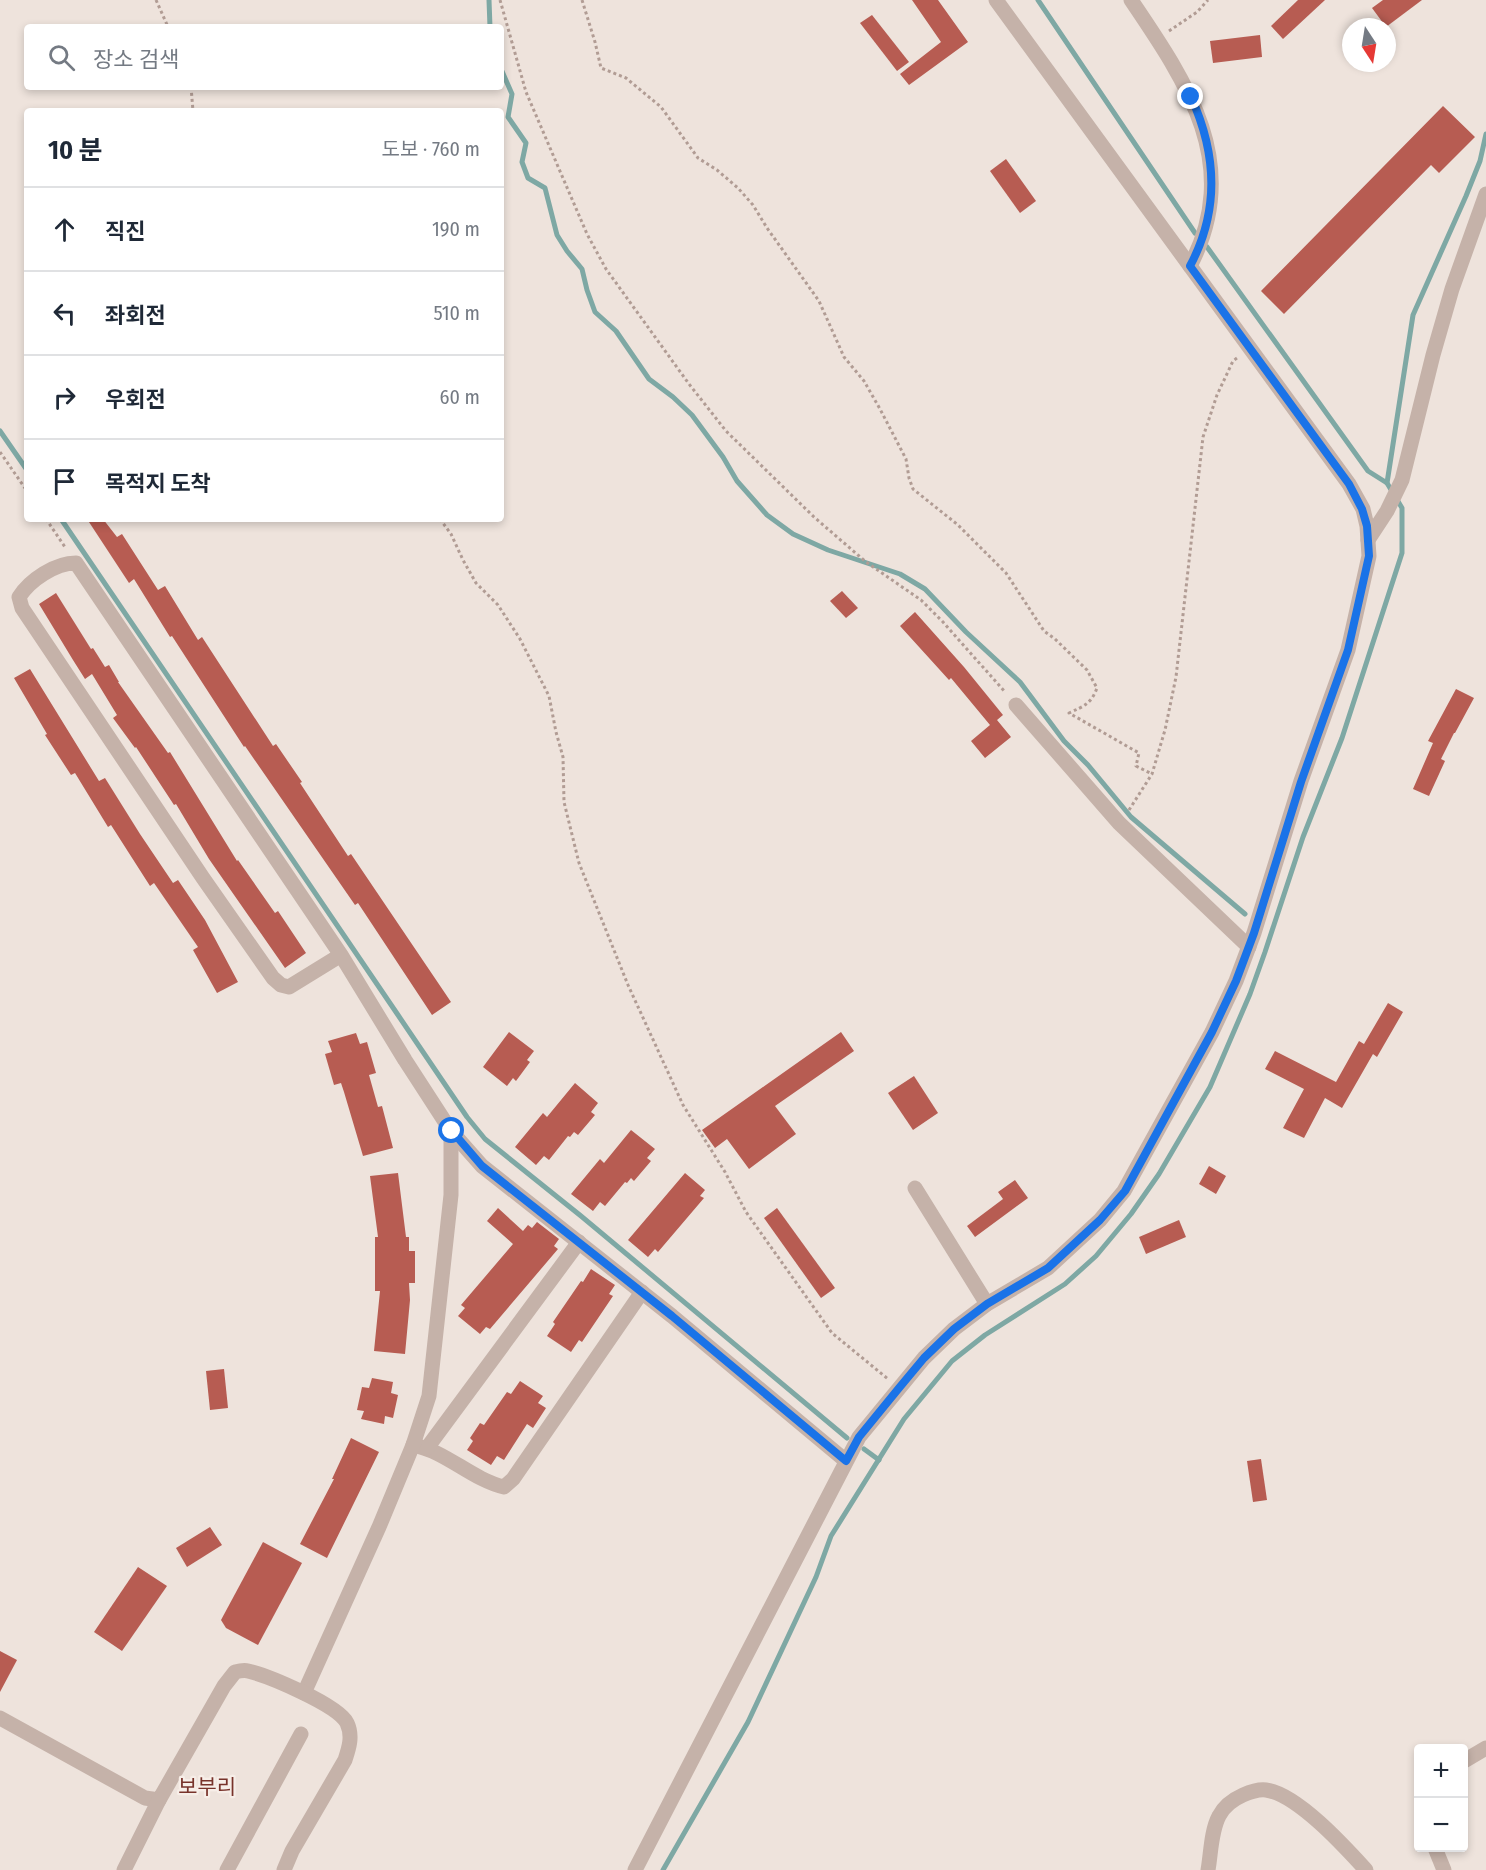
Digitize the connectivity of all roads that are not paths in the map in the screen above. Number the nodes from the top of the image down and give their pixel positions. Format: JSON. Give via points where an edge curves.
{"nodes":[{"id":1,"x":996,"y":0,"type":"edge"},
{"id":2,"x":1131,"y":0,"type":"edge"},
{"id":3,"x":1486,"y":194,"type":"edge"},
{"id":4,"x":1190,"y":266,"type":"junction"},
{"id":5,"x":1368,"y":540,"type":"junction"},
{"id":6,"x":1017,"y":705,"type":"road end"},
{"id":7,"x":1249,"y":947,"type":"junction"},
{"id":8,"x":341,"y":955,"type":"junction"},
{"id":9,"x":452,"y":1131,"type":"junction"},
{"id":10,"x":915,"y":1188,"type":"dead end"},
{"id":11,"x":579,"y":1242,"type":"junction"},
{"id":12,"x":642,"y":1292,"type":"junction"},
{"id":13,"x":987,"y":1304,"type":"junction"},
{"id":14,"x":420,"y":1446,"type":"junction"},
{"id":15,"x":846,"y":1461,"type":"junction"},
{"id":16,"x":304,"y":1693,"type":"junction"},
{"id":17,"x":0,"y":1718,"type":"edge"},
{"id":18,"x":301,"y":1734,"type":"dead end"},
{"id":19,"x":1486,"y":1748,"type":"edge"},
{"id":20,"x":1468,"y":1759,"type":"edge"},
{"id":21,"x":159,"y":1800,"type":"junction"},
{"id":22,"x":1437,"y":1852,"type":"edge"},
{"id":23,"x":124,"y":1870,"type":"edge"},
{"id":24,"x":227,"y":1870,"type":"edge"},
{"id":25,"x":284,"y":1870,"type":"edge"},
{"id":26,"x":635,"y":1870,"type":"edge"},
{"id":27,"x":1208,"y":1870,"type":"edge"},
{"id":28,"x":1366,"y":1870,"type":"edge"},
{"id":29,"x":1444,"y":1870,"type":"edge"}],
"edges":[{"from":1,"to":4,"type":"street"},
{"from":2,"to":4,"type":"street","via":[[1158,39],[1197,111],[1211,160],[1205,234]]},
{"from":3,"to":5,"type":"street","via":[[1452,289],[1402,480]]},
{"from":4,"to":5,"type":"street","via":[[1349,484],[1362,509]]},
{"from":5,"to":7,"type":"street","via":[[1369,556],[1348,650]]},
{"from":6,"to":7,"type":"street","via":[[1119,823]]},
{"from":7,"to":13,"type":"street","via":[[1212,1032],[1125,1191],[1048,1268]]},
{"from":8,"to":8,"type":"street","via":[[76,563],[63,563],[26,587],[19,597],[22,608],[273,978],[289,987]]},
{"from":8,"to":9,"type":"street"},
{"from":9,"to":11,"type":"street","via":[[482,1166]]},
{"from":9,"to":14,"type":"street","via":[[451,1195]]},
{"from":10,"to":13,"type":"street"},
{"from":11,"to":12,"type":"street"},
{"from":11,"to":14,"type":"street"},
{"from":12,"to":14,"type":"street","via":[[504,1487],[491,1484]]},
{"from":12,"to":15,"type":"street"},
{"from":13,"to":15,"type":"street","via":[[924,1358],[859,1437]]},
{"from":14,"to":16,"type":"street"},
{"from":15,"to":26,"type":"street"},
{"from":16,"to":21,"type":"street","via":[[246,1670],[235,1672]]},
{"from":16,"to":25,"type":"street","via":[[346,1721],[349,1747]]},
{"from":17,"to":21,"type":"street","via":[[145,1798]]},
{"from":18,"to":24,"type":"street"},
{"from":19,"to":20,"type":"street"},
{"from":21,"to":23,"type":"street"},
{"from":22,"to":29,"type":"street"},
{"from":27,"to":28,"type":"street","via":[[1219,1816],[1237,1797],[1265,1790],[1314,1817]]}]}
